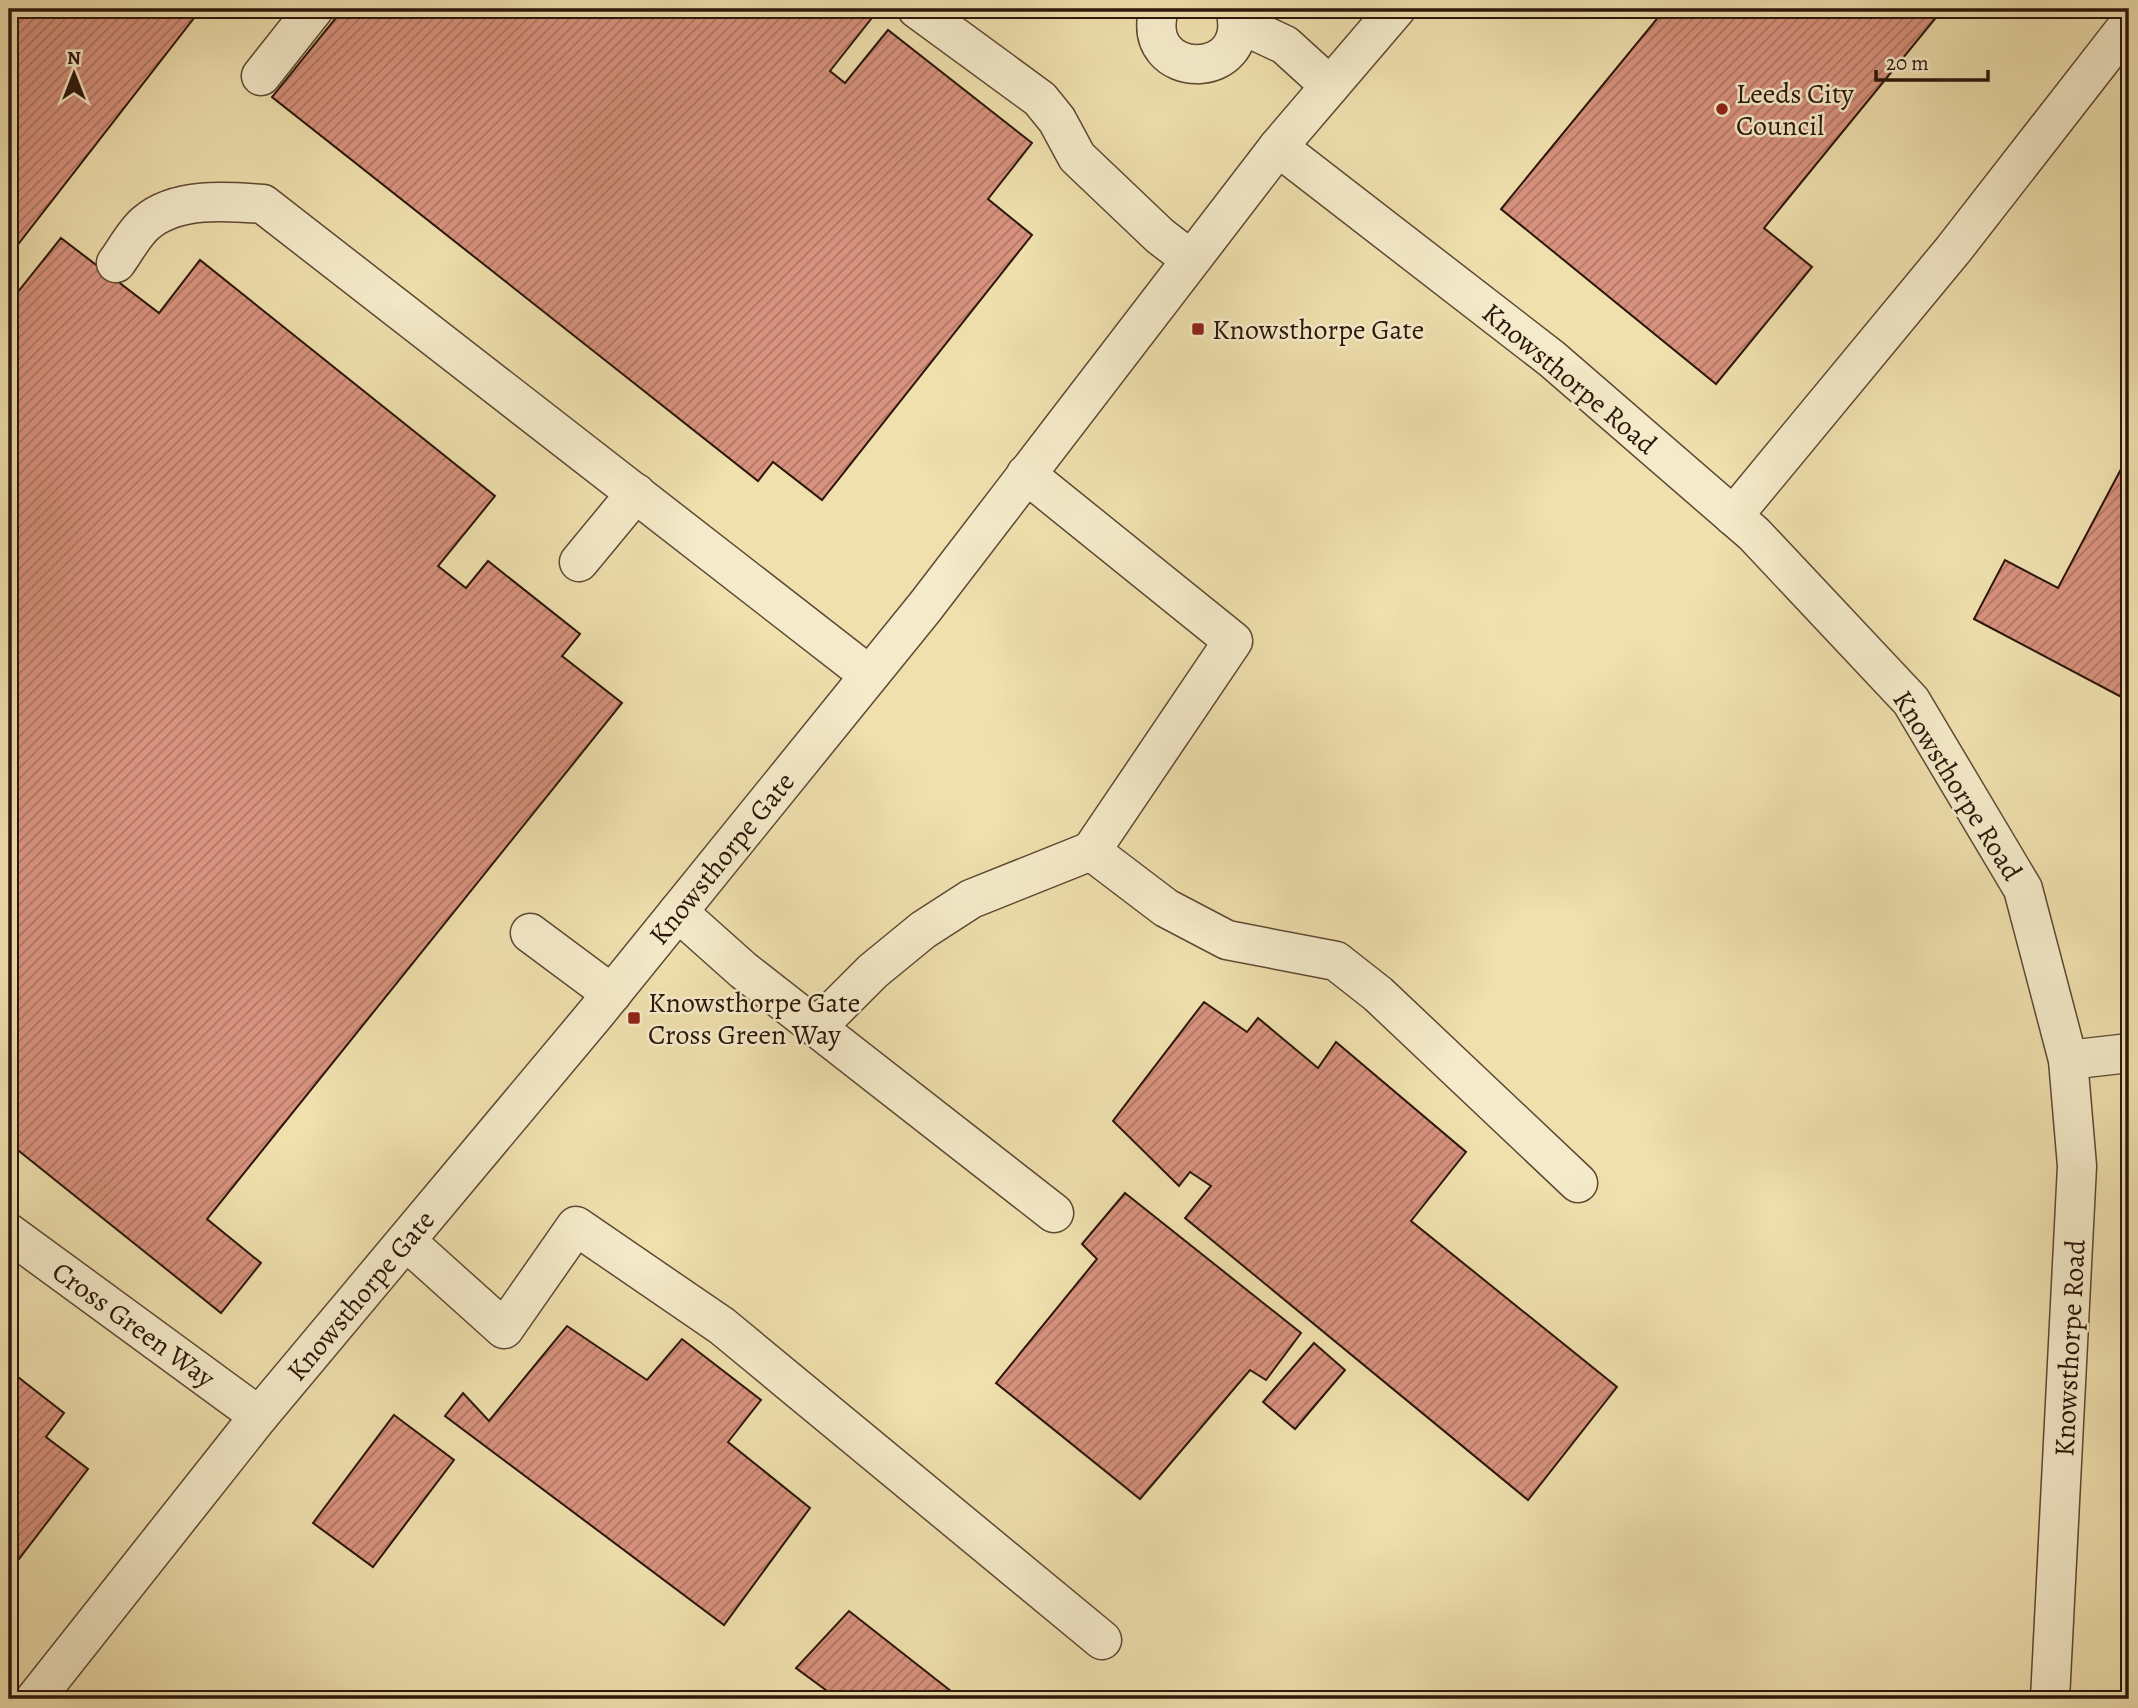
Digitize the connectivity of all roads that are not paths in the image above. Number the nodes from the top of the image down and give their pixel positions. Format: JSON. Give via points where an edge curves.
{"nodes":[{"id":1,"x":314,"y":9,"type":"edge"},
{"id":2,"x":917,"y":9,"type":"edge"},
{"id":3,"x":1159,"y":9,"type":"edge"},
{"id":4,"x":1396,"y":9,"type":"edge"},
{"id":5,"x":1236,"y":16,"type":"edge"},
{"id":6,"x":2129,"y":24,"type":"edge"},
{"id":7,"x":261,"y":76,"type":"dead end"},
{"id":8,"x":1330,"y":86,"type":"junction"},
{"id":9,"x":1278,"y":146,"type":"junction"},
{"id":10,"x":1190,"y":259,"type":"junction"},
{"id":11,"x":116,"y":263,"type":"dead end"},
{"id":12,"x":1026,"y":474,"type":"junction"},
{"id":13,"x":636,"y":493,"type":"junction"},
{"id":14,"x":1733,"y":516,"type":"junction"},
{"id":15,"x":579,"y":562,"type":"dead end"},
{"id":16,"x":869,"y":676,"type":"junction"},
{"id":17,"x":1091,"y":851,"type":"junction"},
{"id":18,"x":678,"y":912,"type":"junction"},
{"id":19,"x":530,"y":933,"type":"dead end"},
{"id":20,"x":612,"y":994,"type":"junction"},
{"id":21,"x":817,"y":1027,"type":"junction"},
{"id":22,"x":2129,"y":1053,"type":"edge"},
{"id":23,"x":2068,"y":1060,"type":"junction"},
{"id":24,"x":1578,"y":1183,"type":"dead end"},
{"id":25,"x":1054,"y":1213,"type":"dead end"},
{"id":26,"x":9,"y":1233,"type":"edge"},
{"id":27,"x":406,"y":1241,"type":"junction"},
{"id":28,"x":259,"y":1416,"type":"junction"},
{"id":29,"x":1102,"y":1640,"type":"dead end"},
{"id":30,"x":35,"y":1699,"type":"edge"},
{"id":31,"x":2050,"y":1699,"type":"edge"}],
"edges":[{"from":1,"to":7,"type":"street"},
{"from":2,"to":10,"type":"street","via":[[1040,99],[1077,157]]},
{"from":3,"to":5,"type":"street","via":[[1156,20],[1162,46],[1181,63],[1194,65],[1219,59],[1236,38]]},
{"from":4,"to":8,"type":"street","name":"Knowsthorpe Gate"},
{"from":5,"to":8,"type":"street","via":[[1285,45]]},
{"from":6,"to":14,"type":"street","via":[[1953,250]]},
{"from":8,"to":9,"type":"street","name":"Knowsthorpe Gate"},
{"from":9,"to":10,"type":"street","name":"Knowsthorpe Gate"},
{"from":9,"to":14,"type":"street","name":"Knowsthorpe Road","via":[[1552,359]]},
{"from":10,"to":12,"type":"street","name":"Knowsthorpe Gate"},
{"from":11,"to":13,"type":"street","via":[[145,223],[168,211],[220,200],[263,204]]},
{"from":12,"to":16,"type":"street","name":"Knowsthorpe Gate"},
{"from":12,"to":17,"type":"street","via":[[1233,641]]},
{"from":13,"to":15,"type":"street"},
{"from":13,"to":16,"type":"street"},
{"from":14,"to":23,"type":"street","name":"Knowsthorpe Road","via":[[1912,701],[2023,889]]},
{"from":16,"to":18,"type":"street","name":"Knowsthorpe Gate"},
{"from":17,"to":21,"type":"street","via":[[971,899],[873,971]]},
{"from":17,"to":24,"type":"street","via":[[1166,908],[1227,940],[1336,961],[1378,994]]},
{"from":18,"to":20,"type":"street","name":"Knowsthorpe Gate"},
{"from":18,"to":21,"type":"street"},
{"from":19,"to":20,"type":"street"},
{"from":20,"to":27,"type":"street","name":"Knowsthorpe Gate"},
{"from":21,"to":25,"type":"street"},
{"from":22,"to":23,"type":"street"},
{"from":23,"to":31,"type":"street","name":"Knowsthorpe Road","via":[[2077,1166]]},
{"from":26,"to":28,"type":"street","name":"Cross Green Way"},
{"from":27,"to":28,"type":"street","name":"Knowsthorpe Gate"},
{"from":27,"to":29,"type":"street","via":[[504,1329],[576,1226],[722,1326]]},
{"from":28,"to":30,"type":"street","name":"Knowsthorpe Gate"}]}
